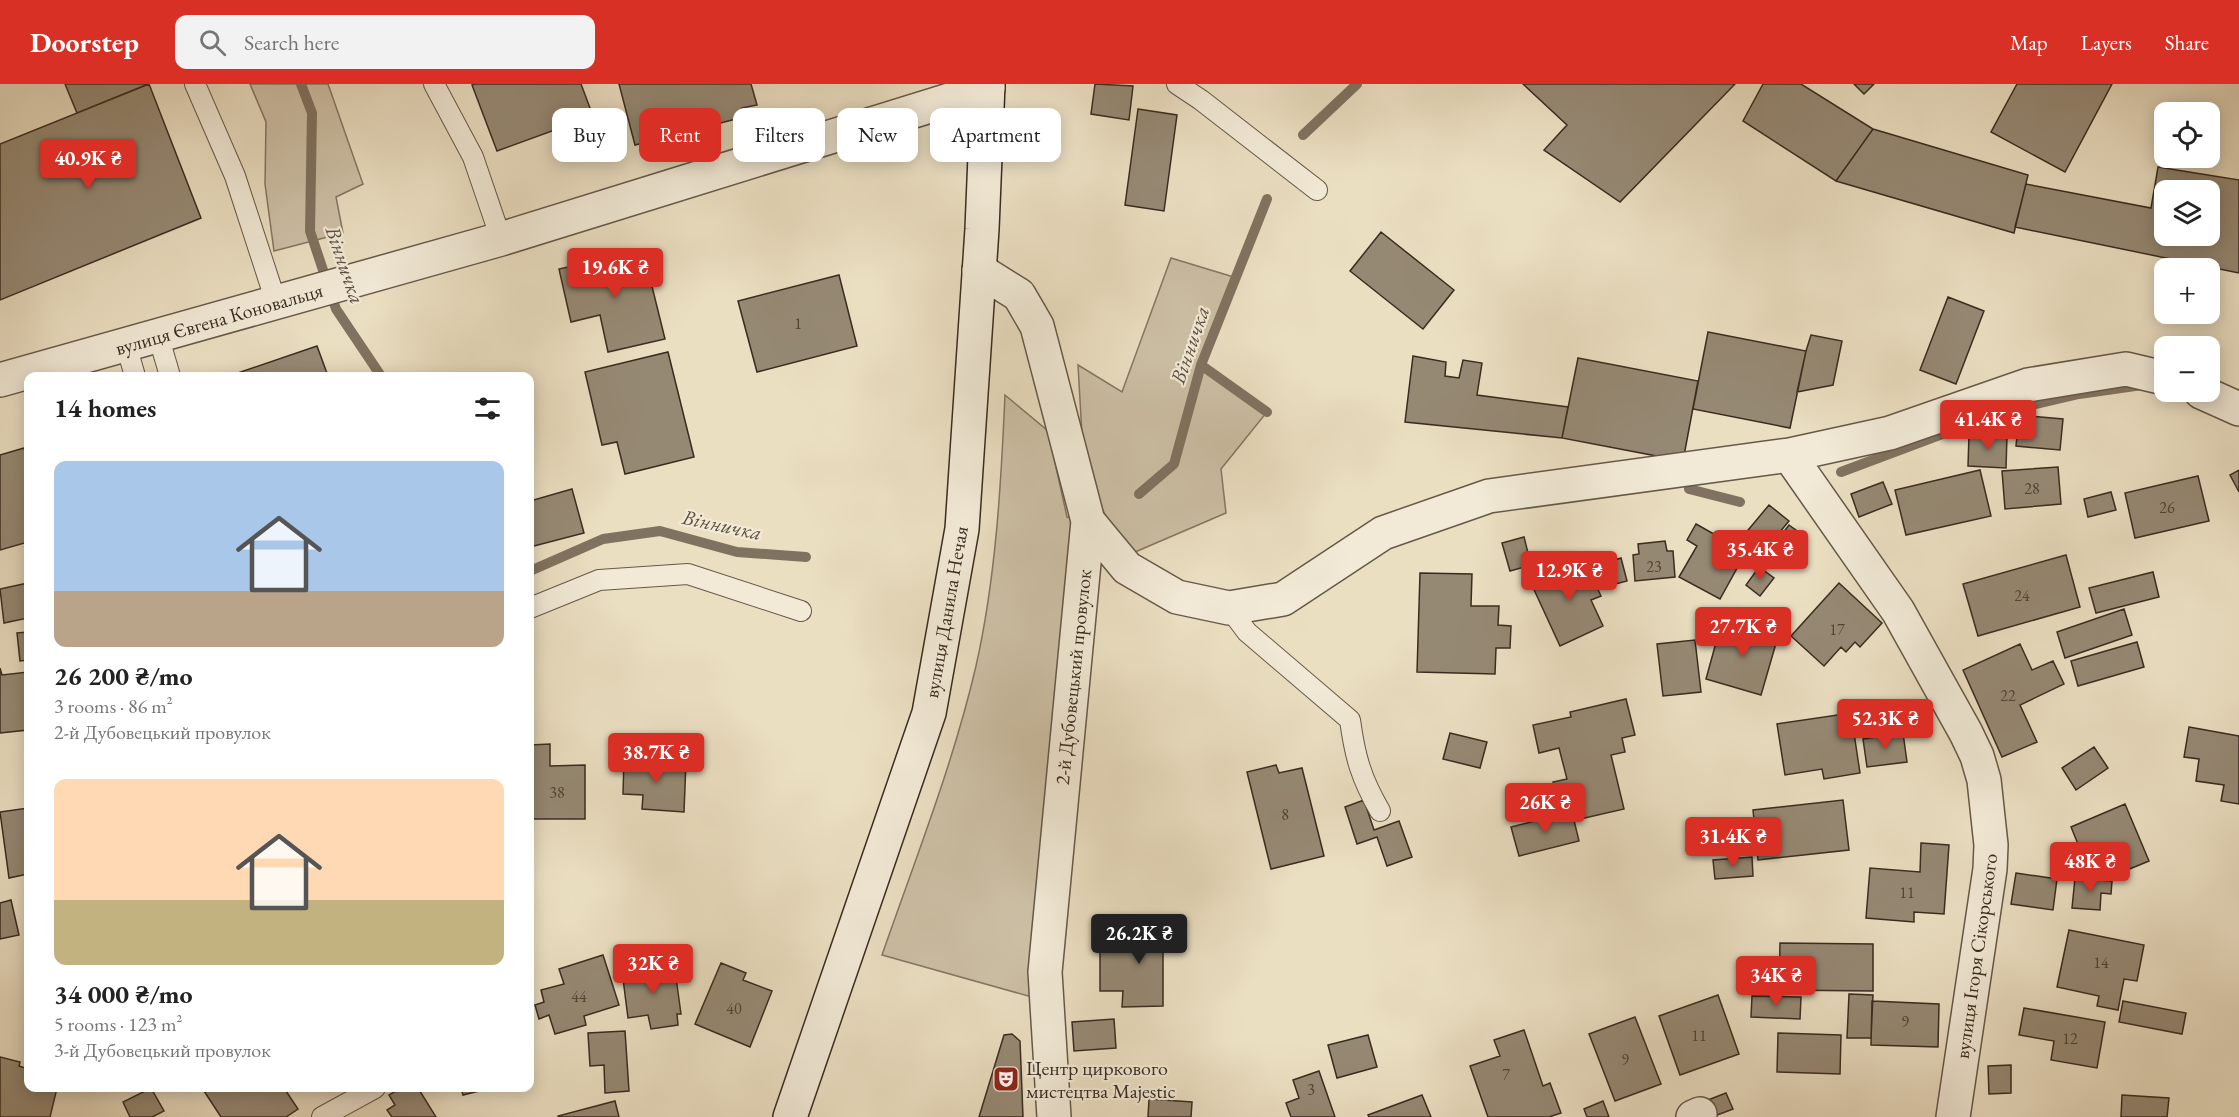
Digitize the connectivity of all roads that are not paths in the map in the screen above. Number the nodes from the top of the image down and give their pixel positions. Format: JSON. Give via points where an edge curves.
{"nodes":[{"id":1,"x":195,"y":84,"type":"edge"},
{"id":2,"x":434,"y":84,"type":"edge"},
{"id":3,"x":1177,"y":84,"type":"edge"},
{"id":4,"x":988,"y":86,"type":"edge"},
{"id":5,"x":1317,"y":190,"type":"dead end"},
{"id":6,"x":501,"y":239,"type":"junction"},
{"id":7,"x":979,"y":270,"type":"junction"},
{"id":8,"x":276,"y":302,"type":"junction"},
{"id":9,"x":158,"y":336,"type":"junction"},
{"id":10,"x":126,"y":345,"type":"junction"},
{"id":11,"x":29,"y":372,"type":"edge"},
{"id":12,"x":134,"y":372,"type":"edge"},
{"id":13,"x":169,"y":372,"type":"edge"},
{"id":14,"x":24,"y":373,"type":"edge"},
{"id":15,"x":2154,"y":376,"type":"edge"},
{"id":16,"x":0,"y":380,"type":"edge"},
{"id":17,"x":2220,"y":400,"type":"edge"},
{"id":18,"x":2239,"y":409,"type":"edge"},
{"id":19,"x":1789,"y":455,"type":"junction"},
{"id":20,"x":1088,"y":521,"type":"junction"},
{"id":21,"x":534,"y":606,"type":"edge"},
{"id":22,"x":1229,"y":608,"type":"junction"},
{"id":23,"x":801,"y":611,"type":"dead end"},
{"id":24,"x":1380,"y":811,"type":"dead end"},
{"id":25,"x":368,"y":1092,"type":"edge"},
{"id":26,"x":322,"y":1117,"type":"edge"},
{"id":27,"x":790,"y":1117,"type":"edge"},
{"id":28,"x":1054,"y":1117,"type":"edge"},
{"id":29,"x":1953,"y":1117,"type":"edge"}],
"edges":[{"from":1,"to":8,"type":"lane","via":[[235,176]]},
{"from":2,"to":6,"type":"lane","via":[[473,157]]},
{"from":3,"to":5,"type":"lane"},
{"from":4,"to":6,"type":"street","name":"вулиця Євгена Коновальця"},
{"from":4,"to":7,"type":"street","name":"вулиця Данила Нечая"},
{"from":6,"to":8,"type":"street","name":"вулиця Євгена Коновальця"},
{"from":7,"to":20,"type":"street","name":"2-й Дубовецький провулок","via":[[1019,295],[1037,326]]},
{"from":7,"to":27,"type":"street","name":"вулиця Данила Нечая","via":[[962,529],[929,713]]},
{"from":8,"to":9,"type":"street","name":"вулиця Євгена Коновальця"},
{"from":9,"to":10,"type":"street","name":"вулиця Євгена Коновальця"},
{"from":9,"to":13,"type":"lane"},
{"from":10,"to":11,"type":"street","name":"вулиця Євгена Коновальця"},
{"from":10,"to":12,"type":"lane"},
{"from":14,"to":16,"type":"street","name":"вулиця Євгена Коновальця"},
{"from":15,"to":19,"type":"street","via":[[2126,369],[2028,385],[1890,433]]},
{"from":17,"to":18,"type":"street"},
{"from":19,"to":22,"type":"street","via":[[1489,496],[1383,533],[1283,599]]},
{"from":19,"to":29,"type":"street","name":"вулиця Ігоря Сікорського","via":[[1898,611],[1966,733],[1984,780],[1990,869]]},
{"from":20,"to":22,"type":"street","via":[[1127,568],[1177,597]]},
{"from":20,"to":28,"type":"street","name":"2-й Дубовецький провулок","via":[[1045,972]]},
{"from":21,"to":23,"type":"lane","via":[[599,580],[688,574]]},
{"from":22,"to":24,"type":"lane","via":[[1247,632],[1350,720],[1354,754],[1366,788]]},
{"from":25,"to":26,"type":"lane"}]}
